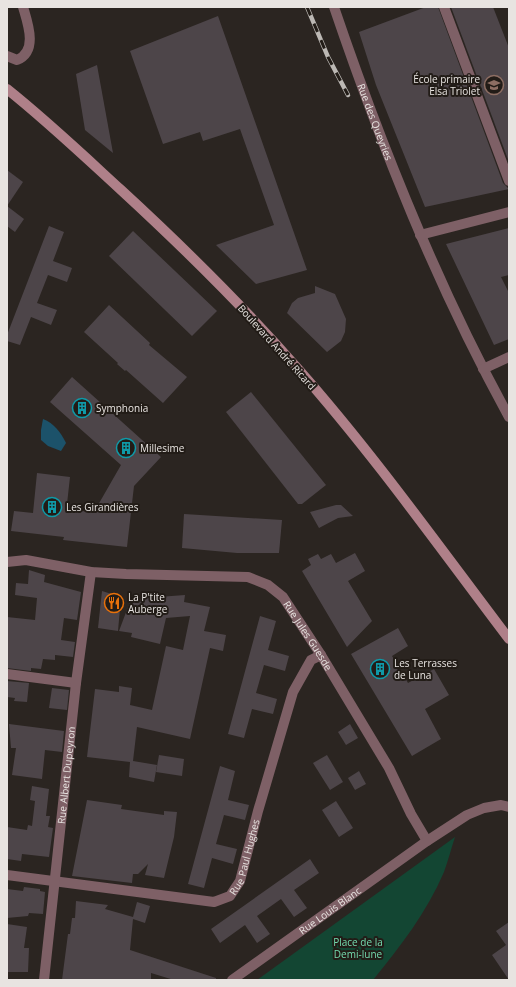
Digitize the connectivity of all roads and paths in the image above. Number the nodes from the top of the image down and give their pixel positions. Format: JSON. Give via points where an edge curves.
{"nodes":[{"id":1,"x":23,"y":7,"type":"edge"},
{"id":2,"x":334,"y":7,"type":"edge"},
{"id":3,"x":444,"y":7,"type":"edge"},
{"id":4,"x":7,"y":56,"type":"edge"},
{"id":5,"x":7,"y":89,"type":"edge"},
{"id":6,"x":509,"y":181,"type":"edge"},
{"id":7,"x":509,"y":212,"type":"edge"},
{"id":8,"x":420,"y":235,"type":"junction"},
{"id":9,"x":509,"y":357,"type":"edge"},
{"id":10,"x":483,"y":370,"type":"junction"},
{"id":11,"x":509,"y":417,"type":"edge"},
{"id":12,"x":7,"y":562,"type":"edge"},
{"id":13,"x":91,"y":572,"type":"junction"},
{"id":14,"x":509,"y":639,"type":"edge"},
{"id":15,"x":321,"y":655,"type":"junction"},
{"id":16,"x":7,"y":674,"type":"edge"},
{"id":17,"x":76,"y":682,"type":"junction"},
{"id":18,"x":509,"y":807,"type":"edge"},
{"id":19,"x":426,"y":840,"type":"junction"},
{"id":20,"x":7,"y":875,"type":"edge"},
{"id":21,"x":55,"y":882,"type":"junction"},
{"id":22,"x":44,"y":980,"type":"edge"},
{"id":23,"x":232,"y":980,"type":"edge"}],
"edges":[{"from":1,"to":4,"type":"street","via":[[30,45],[27,53],[17,60]]},
{"from":2,"to":8,"type":"street","name":"Rue des Queyries","via":[[360,84]]},
{"from":3,"to":6,"type":"street"},
{"from":5,"to":14,"type":"main road","name":"Boulevard André Ricard","via":[[67,140],[201,266],[299,370],[366,451]]},
{"from":7,"to":8,"type":"street"},
{"from":8,"to":10,"type":"street","name":"Rue des Queyries"},
{"from":9,"to":10,"type":"street"},
{"from":10,"to":11,"type":"street","name":"Rue des Queyries"},
{"from":12,"to":13,"type":"street","name":"Rue Jules Guesde","via":[[26,560]]},
{"from":13,"to":15,"type":"street","name":"Rue Jules Guesde","via":[[248,577],[268,585],[283,598]]},
{"from":13,"to":17,"type":"street","name":"Rue Albert Dupeyron"},
{"from":15,"to":19,"type":"street","name":"Rue Jules Guesde","via":[[389,768]]},
{"from":15,"to":21,"type":"street","name":"Rue Paul Hughes","via":[[311,660],[293,692],[240,881],[230,896],[214,902]]},
{"from":16,"to":17,"type":"street"},
{"from":17,"to":21,"type":"street","name":"Rue Albert Dupeyron"},
{"from":18,"to":19,"type":"street","via":[[501,805],[484,808],[467,815]]},
{"from":19,"to":23,"type":"street","name":"Rue Louis Blanc"},
{"from":20,"to":21,"type":"street","name":"Rue Paul Hughes"},
{"from":21,"to":22,"type":"street","name":"Rue Albert Dupeyron"}]}
